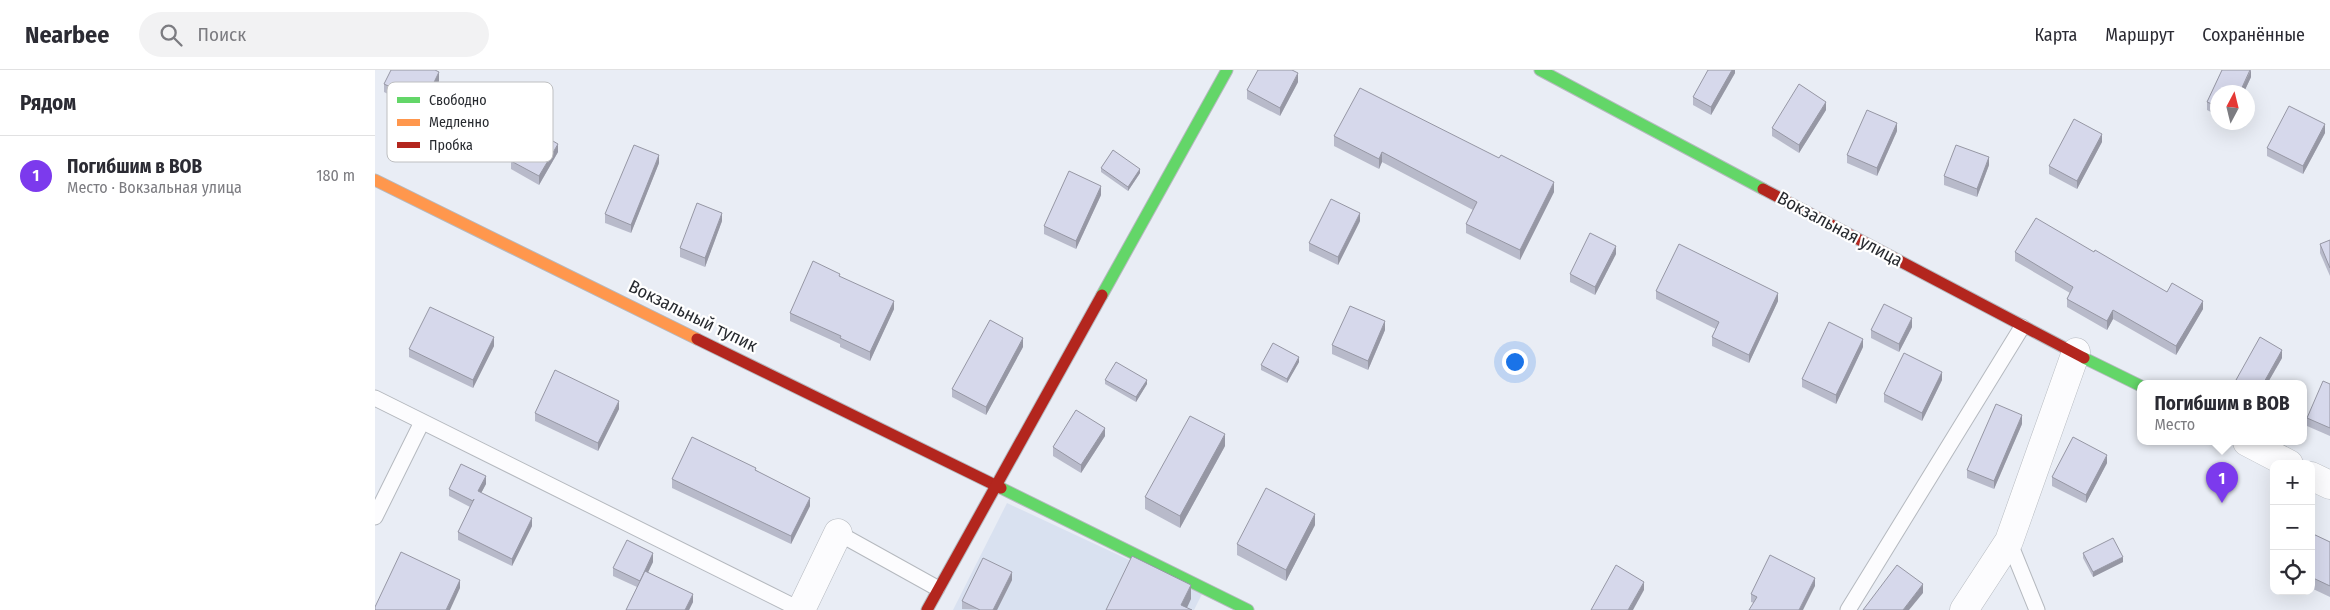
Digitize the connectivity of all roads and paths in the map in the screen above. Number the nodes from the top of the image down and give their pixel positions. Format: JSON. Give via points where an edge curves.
{"nodes":[{"id":1,"x":1227,"y":70,"type":"edge"},
{"id":2,"x":1540,"y":70,"type":"edge"},
{"id":3,"x":375,"y":180,"type":"edge"},
{"id":4,"x":2022,"y":327,"type":"junction"},
{"id":5,"x":2076,"y":352,"type":"junction"},
{"id":6,"x":2137,"y":384,"type":"edge"},
{"id":7,"x":375,"y":398,"type":"edge"},
{"id":8,"x":422,"y":422,"type":"junction"},
{"id":9,"x":2253,"y":445,"type":"edge"},
{"id":10,"x":2281,"y":460,"type":"edge"},
{"id":11,"x":2315,"y":478,"type":"edge"},
{"id":12,"x":996,"y":484,"type":"junction"},
{"id":13,"x":2330,"y":485,"type":"edge"},
{"id":14,"x":375,"y":517,"type":"edge"},
{"id":15,"x":838,"y":533,"type":"joint"},
{"id":16,"x":2009,"y":541,"type":"junction"},
{"id":17,"x":937,"y":588,"type":"junction"},
{"id":18,"x":801,"y":610,"type":"edge"},
{"id":19,"x":927,"y":610,"type":"edge"},
{"id":20,"x":1248,"y":610,"type":"edge"},
{"id":21,"x":1848,"y":610,"type":"edge"},
{"id":22,"x":1964,"y":610,"type":"edge"},
{"id":23,"x":2037,"y":610,"type":"edge"}],
"edges":[{"from":1,"to":12,"type":"street"},
{"from":2,"to":4,"type":"street","name":"Вокзальная улица"},
{"from":3,"to":12,"type":"street","name":"Вокзальный тупик"},
{"from":4,"to":5,"type":"street","name":"Вокзальная улица"},
{"from":4,"to":21,"type":"lane"},
{"from":5,"to":6,"type":"street","name":"Вокзальная улица"},
{"from":5,"to":16,"type":"street"},
{"from":7,"to":8,"type":"lane"},
{"from":8,"to":14,"type":"lane"},
{"from":8,"to":18,"type":"lane"},
{"from":9,"to":10,"type":"street"},
{"from":11,"to":13,"type":"street"},
{"from":12,"to":17,"type":"street"},
{"from":12,"to":20,"type":"street","name":"Вокзальный тупик"},
{"from":15,"to":17,"type":"lane"},
{"from":15,"to":18,"type":"street"},
{"from":16,"to":22,"type":"street"},
{"from":16,"to":23,"type":"lane"},
{"from":17,"to":19,"type":"street"}]}
